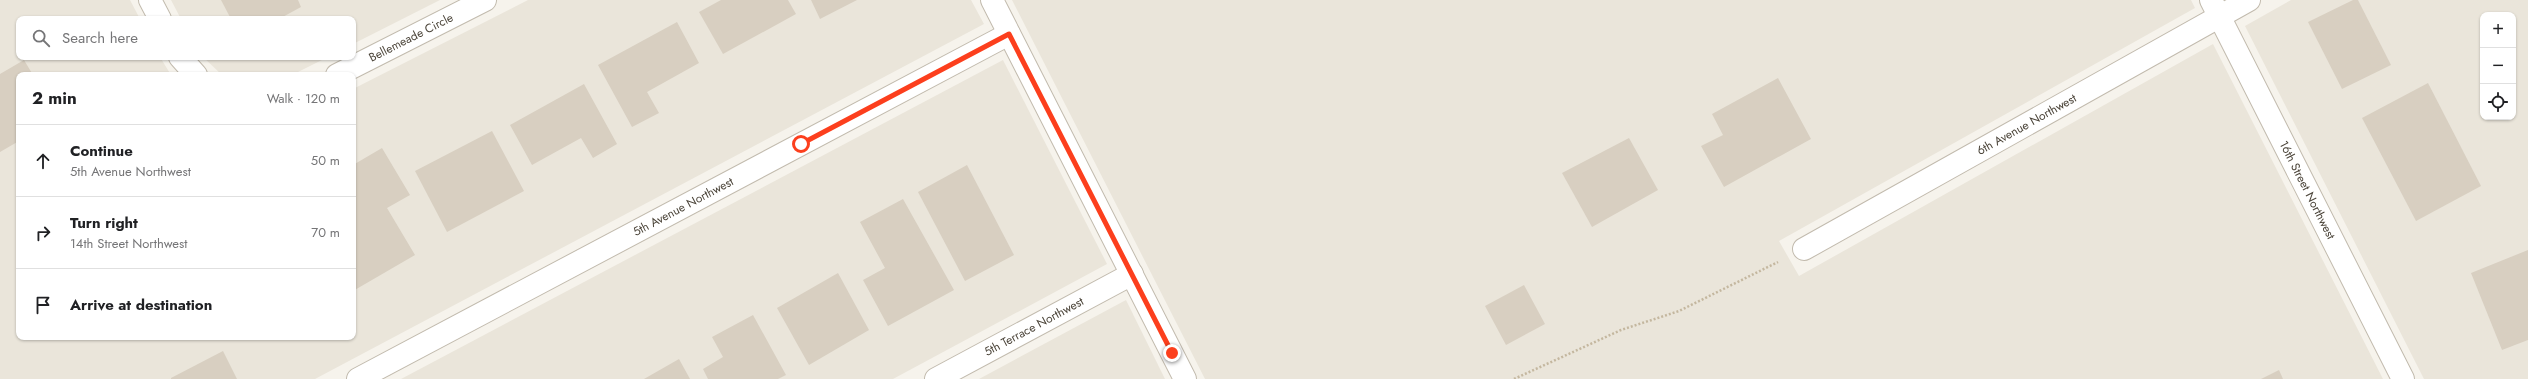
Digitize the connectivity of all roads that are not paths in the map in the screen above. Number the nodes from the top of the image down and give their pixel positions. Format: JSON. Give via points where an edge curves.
{"nodes":[{"id":1,"x":150,"y":0,"type":"edge"},
{"id":2,"x":485,"y":0,"type":"edge"},
{"id":3,"x":992,"y":0,"type":"edge"},
{"id":4,"x":2249,"y":0,"type":"edge"},
{"id":5,"x":2216,"y":8,"type":"edge"},
{"id":6,"x":158,"y":16,"type":"edge"},
{"id":7,"x":1009,"y":34,"type":"junction"},
{"id":8,"x":183,"y":60,"type":"edge"},
{"id":9,"x":193,"y":72,"type":"edge"},
{"id":10,"x":343,"y":72,"type":"edge"},
{"id":11,"x":1804,"y":249,"type":"road end"},
{"id":12,"x":1132,"y":274,"type":"junction"},
{"id":13,"x":358,"y":379,"type":"edge"},
{"id":14,"x":936,"y":379,"type":"edge"},
{"id":15,"x":1185,"y":379,"type":"edge"},
{"id":16,"x":2404,"y":379,"type":"edge"}],
"edges":[{"from":1,"to":6,"type":"street"},
{"from":2,"to":10,"type":"street","name":"Bellemeade Circle"},
{"from":3,"to":7,"type":"street"},
{"from":4,"to":5,"type":"street","name":"6th Avenue Northwest"},
{"from":5,"to":11,"type":"street","name":"6th Avenue Northwest"},
{"from":5,"to":16,"type":"street","name":"16th Street Northwest"},
{"from":7,"to":12,"type":"street"},
{"from":7,"to":13,"type":"street","name":"5th Avenue Northwest"},
{"from":8,"to":9,"type":"street"},
{"from":12,"to":14,"type":"street","name":"5th Terrace Northwest"},
{"from":12,"to":15,"type":"street"}]}
